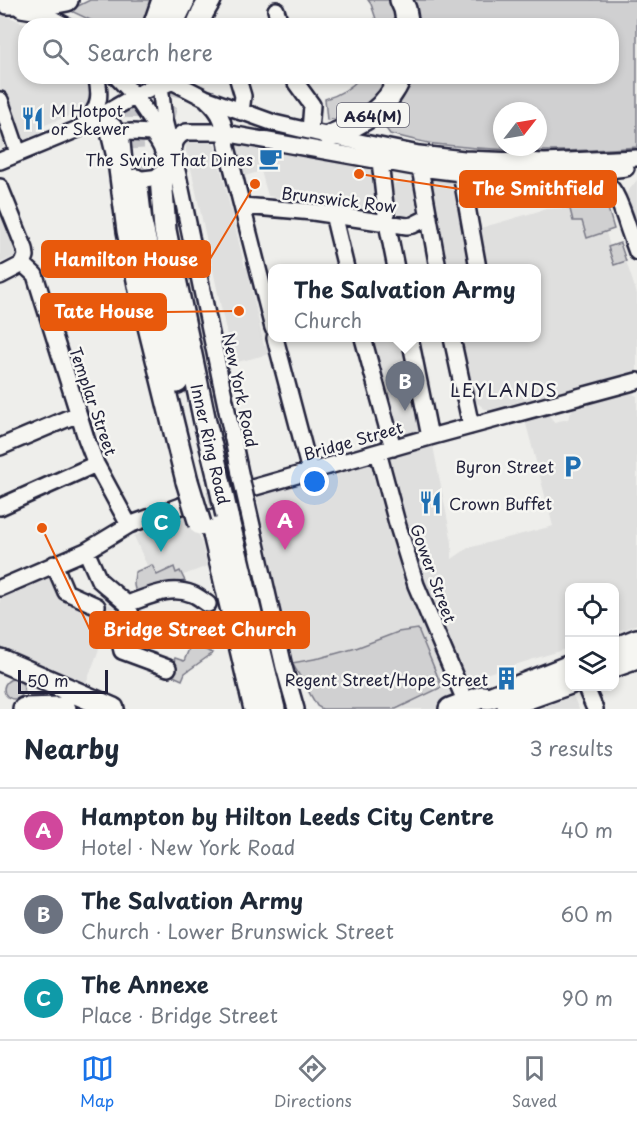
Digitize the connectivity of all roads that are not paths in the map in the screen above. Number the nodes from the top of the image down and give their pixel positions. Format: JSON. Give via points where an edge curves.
{"nodes":[{"id":1,"x":67,"y":0,"type":"edge"},
{"id":2,"x":163,"y":0,"type":"edge"},
{"id":3,"x":183,"y":0,"type":"edge"},
{"id":4,"x":210,"y":0,"type":"edge"},
{"id":5,"x":401,"y":0,"type":"edge"},
{"id":6,"x":10,"y":4,"type":"edge"},
{"id":7,"x":276,"y":10,"type":"dead end"},
{"id":8,"x":31,"y":18,"type":"edge"},
{"id":9,"x":157,"y":18,"type":"edge"},
{"id":10,"x":175,"y":18,"type":"edge"},
{"id":11,"x":201,"y":18,"type":"edge"},
{"id":12,"x":278,"y":18,"type":"edge"},
{"id":13,"x":407,"y":18,"type":"edge"},
{"id":14,"x":98,"y":84,"type":"edge"},
{"id":15,"x":124,"y":84,"type":"edge"},
{"id":16,"x":157,"y":84,"type":"edge"},
{"id":17,"x":164,"y":84,"type":"edge"},
{"id":18,"x":173,"y":84,"type":"edge"},
{"id":19,"x":239,"y":84,"type":"edge"},
{"id":20,"x":297,"y":84,"type":"edge"},
{"id":21,"x":398,"y":84,"type":"edge"},
{"id":22,"x":135,"y":96,"type":"junction"},
{"id":23,"x":205,"y":98,"type":"junction"},
{"id":24,"x":0,"y":100,"type":"edge"},
{"id":25,"x":242,"y":112,"type":"junction"},
{"id":26,"x":113,"y":118,"type":"junction"},
{"id":27,"x":78,"y":129,"type":"junction"},
{"id":28,"x":222,"y":132,"type":"junction"},
{"id":29,"x":320,"y":134,"type":"junction"},
{"id":30,"x":18,"y":153,"type":"junction"},
{"id":31,"x":173,"y":153,"type":"junction"},
{"id":32,"x":0,"y":161,"type":"edge"},
{"id":33,"x":380,"y":161,"type":"junction"},
{"id":34,"x":635,"y":162,"type":"edge"},
{"id":35,"x":463,"y":166,"type":"junction"},
{"id":36,"x":420,"y":168,"type":"junction"},
{"id":37,"x":582,"y":173,"type":"junction"},
{"id":38,"x":161,"y":177,"type":"junction"},
{"id":39,"x":136,"y":180,"type":"junction"},
{"id":40,"x":0,"y":187,"type":"edge"},
{"id":41,"x":618,"y":196,"type":"junction"},
{"id":42,"x":243,"y":206,"type":"junction"},
{"id":43,"x":333,"y":214,"type":"junction"},
{"id":44,"x":429,"y":217,"type":"junction"},
{"id":45,"x":387,"y":223,"type":"junction"},
{"id":46,"x":637,"y":252,"type":"edge"},
{"id":47,"x":23,"y":264,"type":"junction"},
{"id":48,"x":345,"y":264,"type":"edge"},
{"id":49,"x":395,"y":264,"type":"edge"},
{"id":50,"x":437,"y":264,"type":"edge"},
{"id":51,"x":477,"y":264,"type":"edge"},
{"id":52,"x":0,"y":276,"type":"edge"},
{"id":53,"x":268,"y":308,"type":"edge"},
{"id":54,"x":276,"y":342,"type":"edge"},
{"id":55,"x":364,"y":342,"type":"edge"},
{"id":56,"x":411,"y":342,"type":"edge"},
{"id":57,"x":453,"y":342,"type":"edge"},
{"id":58,"x":637,"y":381,"type":"edge"},
{"id":59,"x":78,"y":414,"type":"junction"},
{"id":60,"x":471,"y":426,"type":"junction"},
{"id":61,"x":432,"y":436,"type":"junction"},
{"id":62,"x":0,"y":447,"type":"edge"},
{"id":63,"x":393,"y":448,"type":"junction"},
{"id":64,"x":378,"y":452,"type":"junction"},
{"id":65,"x":96,"y":464,"type":"junction"},
{"id":66,"x":310,"y":471,"type":"junction"},
{"id":67,"x":202,"y":478,"type":"junction"},
{"id":68,"x":252,"y":488,"type":"tunnel mouth"},
{"id":69,"x":186,"y":504,"type":"tunnel mouth"},
{"id":70,"x":0,"y":507,"type":"edge"},
{"id":71,"x":213,"y":520,"type":"junction"},
{"id":72,"x":129,"y":525,"type":"junction"},
{"id":73,"x":86,"y":551,"type":"junction"},
{"id":74,"x":54,"y":564,"type":"junction"},
{"id":75,"x":0,"y":587,"type":"edge"},
{"id":76,"x":128,"y":604,"type":"junction"},
{"id":77,"x":208,"y":604,"type":"dead end"},
{"id":78,"x":97,"y":606,"type":"dead end"},
{"id":79,"x":637,"y":640,"type":"edge"},
{"id":80,"x":619,"y":647,"type":"edge"},
{"id":81,"x":637,"y":657,"type":"edge"},
{"id":82,"x":0,"y":660,"type":"edge"},
{"id":83,"x":619,"y":664,"type":"edge"},
{"id":84,"x":168,"y":668,"type":"dead end"},
{"id":85,"x":565,"y":668,"type":"edge"},
{"id":86,"x":565,"y":685,"type":"edge"},
{"id":87,"x":290,"y":690,"type":"junction"},
{"id":88,"x":587,"y":691,"type":"edge"},
{"id":89,"x":458,"y":706,"type":"edge"},
{"id":90,"x":24,"y":709,"type":"edge"},
{"id":91,"x":65,"y":709,"type":"edge"},
{"id":92,"x":113,"y":709,"type":"edge"},
{"id":93,"x":255,"y":709,"type":"edge"},
{"id":94,"x":274,"y":709,"type":"edge"},
{"id":95,"x":296,"y":709,"type":"edge"},
{"id":96,"x":302,"y":709,"type":"edge"},
{"id":97,"x":497,"y":709,"type":"edge"},
{"id":98,"x":595,"y":709,"type":"edge"}],
"edges":[{"from":1,"to":6,"type":"highway"},
{"from":2,"to":9,"type":"highway"},
{"from":3,"to":10,"type":"highway"},
{"from":4,"to":11,"type":"highway"},
{"from":5,"to":13,"type":"highway"},
{"from":6,"to":8,"type":"street"},
{"from":7,"to":12,"type":"street"},
{"from":14,"to":27,"type":"street","via":[[94,113]]},
{"from":15,"to":22,"type":"street"},
{"from":16,"to":22,"type":"street"},
{"from":17,"to":31,"type":"street","name":"New York Road","via":[[164,120]]},
{"from":18,"to":23,"type":"street"},
{"from":19,"to":25,"type":"street"},
{"from":20,"to":29,"type":"street","via":[[312,105]]},
{"from":21,"to":29,"type":"highway","number":"A64(M)","via":[[374,114],[356,125]]},
{"from":22,"to":26,"type":"street"},
{"from":22,"to":31,"type":"street"},
{"from":23,"to":25,"type":"street"},
{"from":23,"to":28,"type":"street","via":[[219,113]]},
{"from":24,"to":30,"type":"street"},
{"from":25,"to":29,"type":"street"},
{"from":26,"to":27,"type":"street"},
{"from":26,"to":67,"type":"highway","via":[[140,290]]},
{"from":27,"to":30,"type":"street"},
{"from":28,"to":31,"type":"street","via":[[186,132],[177,138]]},
{"from":28,"to":33,"type":"street"},
{"from":28,"to":42,"type":"street"},
{"from":29,"to":35,"type":"street"},
{"from":30,"to":32,"type":"street"},
{"from":31,"to":87,"type":"street","name":"New York Road","bridge":true},
{"from":33,"to":36,"type":"street"},
{"from":33,"to":45,"type":"street"},
{"from":34,"to":35,"type":"street"},
{"from":34,"to":37,"type":"street"},
{"from":34,"to":41,"type":"street","via":[[620,180]]},
{"from":35,"to":36,"type":"street"},
{"from":35,"to":37,"type":"street","via":[[524,175]]},
{"from":35,"to":51,"type":"street"},
{"from":36,"to":44,"type":"street"},
{"from":37,"to":41,"type":"street","via":[[597,176]]},
{"from":38,"to":39,"type":"street"},
{"from":38,"to":39,"type":"street","via":[[169,176],[167,162],[155,137],[151,133],[121,133],[126,181]]},
{"from":38,"to":67,"type":"highway","name":"Inner Ring Road","via":[[165,230],[202,411]]},
{"from":39,"to":67,"type":"highway","name":"Inner Ring Road","via":[[141,222]]},
{"from":40,"to":47,"type":"street","name":"Templar Street","via":[[25,249]]},
{"from":41,"to":46,"type":"street"},
{"from":42,"to":43,"type":"street","name":"Brunswick Row"},
{"from":42,"to":53,"type":"street"},
{"from":43,"to":45,"type":"street","name":"Brunswick Row"},
{"from":43,"to":48,"type":"street"},
{"from":44,"to":45,"type":"street","name":"Brunswick Row","via":[[407,226]]},
{"from":44,"to":50,"type":"street"},
{"from":45,"to":49,"type":"street"},
{"from":47,"to":52,"type":"street"},
{"from":47,"to":59,"type":"street","name":"Templar Street","via":[[35,275]]},
{"from":54,"to":66,"type":"street"},
{"from":55,"to":63,"type":"street"},
{"from":56,"to":61,"type":"street"},
{"from":57,"to":60,"type":"street"},
{"from":58,"to":60,"type":"street","name":"Bridge Street"},
{"from":59,"to":62,"type":"street"},
{"from":59,"to":65,"type":"street","name":"Templar Street"},
{"from":60,"to":61,"type":"street","name":"Bridge Street"},
{"from":61,"to":63,"type":"street","name":"Bridge Street"},
{"from":63,"to":64,"type":"street","name":"Bridge Street"},
{"from":64,"to":66,"type":"street","name":"Bridge Street"},
{"from":64,"to":89,"type":"street","name":"Gower Street","via":[[416,585]]},
{"from":65,"to":70,"type":"street"},
{"from":65,"to":72,"type":"street","name":"Templar Street"},
{"from":66,"to":68,"type":"street","name":"Bridge Street"},
{"from":67,"to":71,"type":"highway","name":"Inner Ring Road"},
{"from":69,"to":72,"type":"street"},
{"from":71,"to":93,"type":"highway","name":"Inner Ring Road","via":[[220,566]]},
{"from":71,"to":94,"type":"highway","name":"Inner Ring Road"},
{"from":72,"to":73,"type":"street"},
{"from":73,"to":74,"type":"street"},
{"from":73,"to":76,"type":"street","via":[[99,580]]},
{"from":74,"to":75,"type":"street"},
{"from":74,"to":78,"type":"street","via":[[66,592]]},
{"from":76,"to":77,"type":"street","via":[[164,591],[194,594]]},
{"from":76,"to":84,"type":"street","via":[[132,617],[120,645],[122,651]]},
{"from":79,"to":80,"type":"highway"},
{"from":81,"to":83,"type":"highway"},
{"from":82,"to":92,"type":"highway"},
{"from":85,"to":89,"type":"highway"},
{"from":86,"to":97,"type":"highway"},
{"from":87,"to":95,"type":"street","name":"New York Road"},
{"from":87,"to":96,"type":"street"},
{"from":88,"to":98,"type":"street"},
{"from":90,"to":91,"type":"highway"}]}
